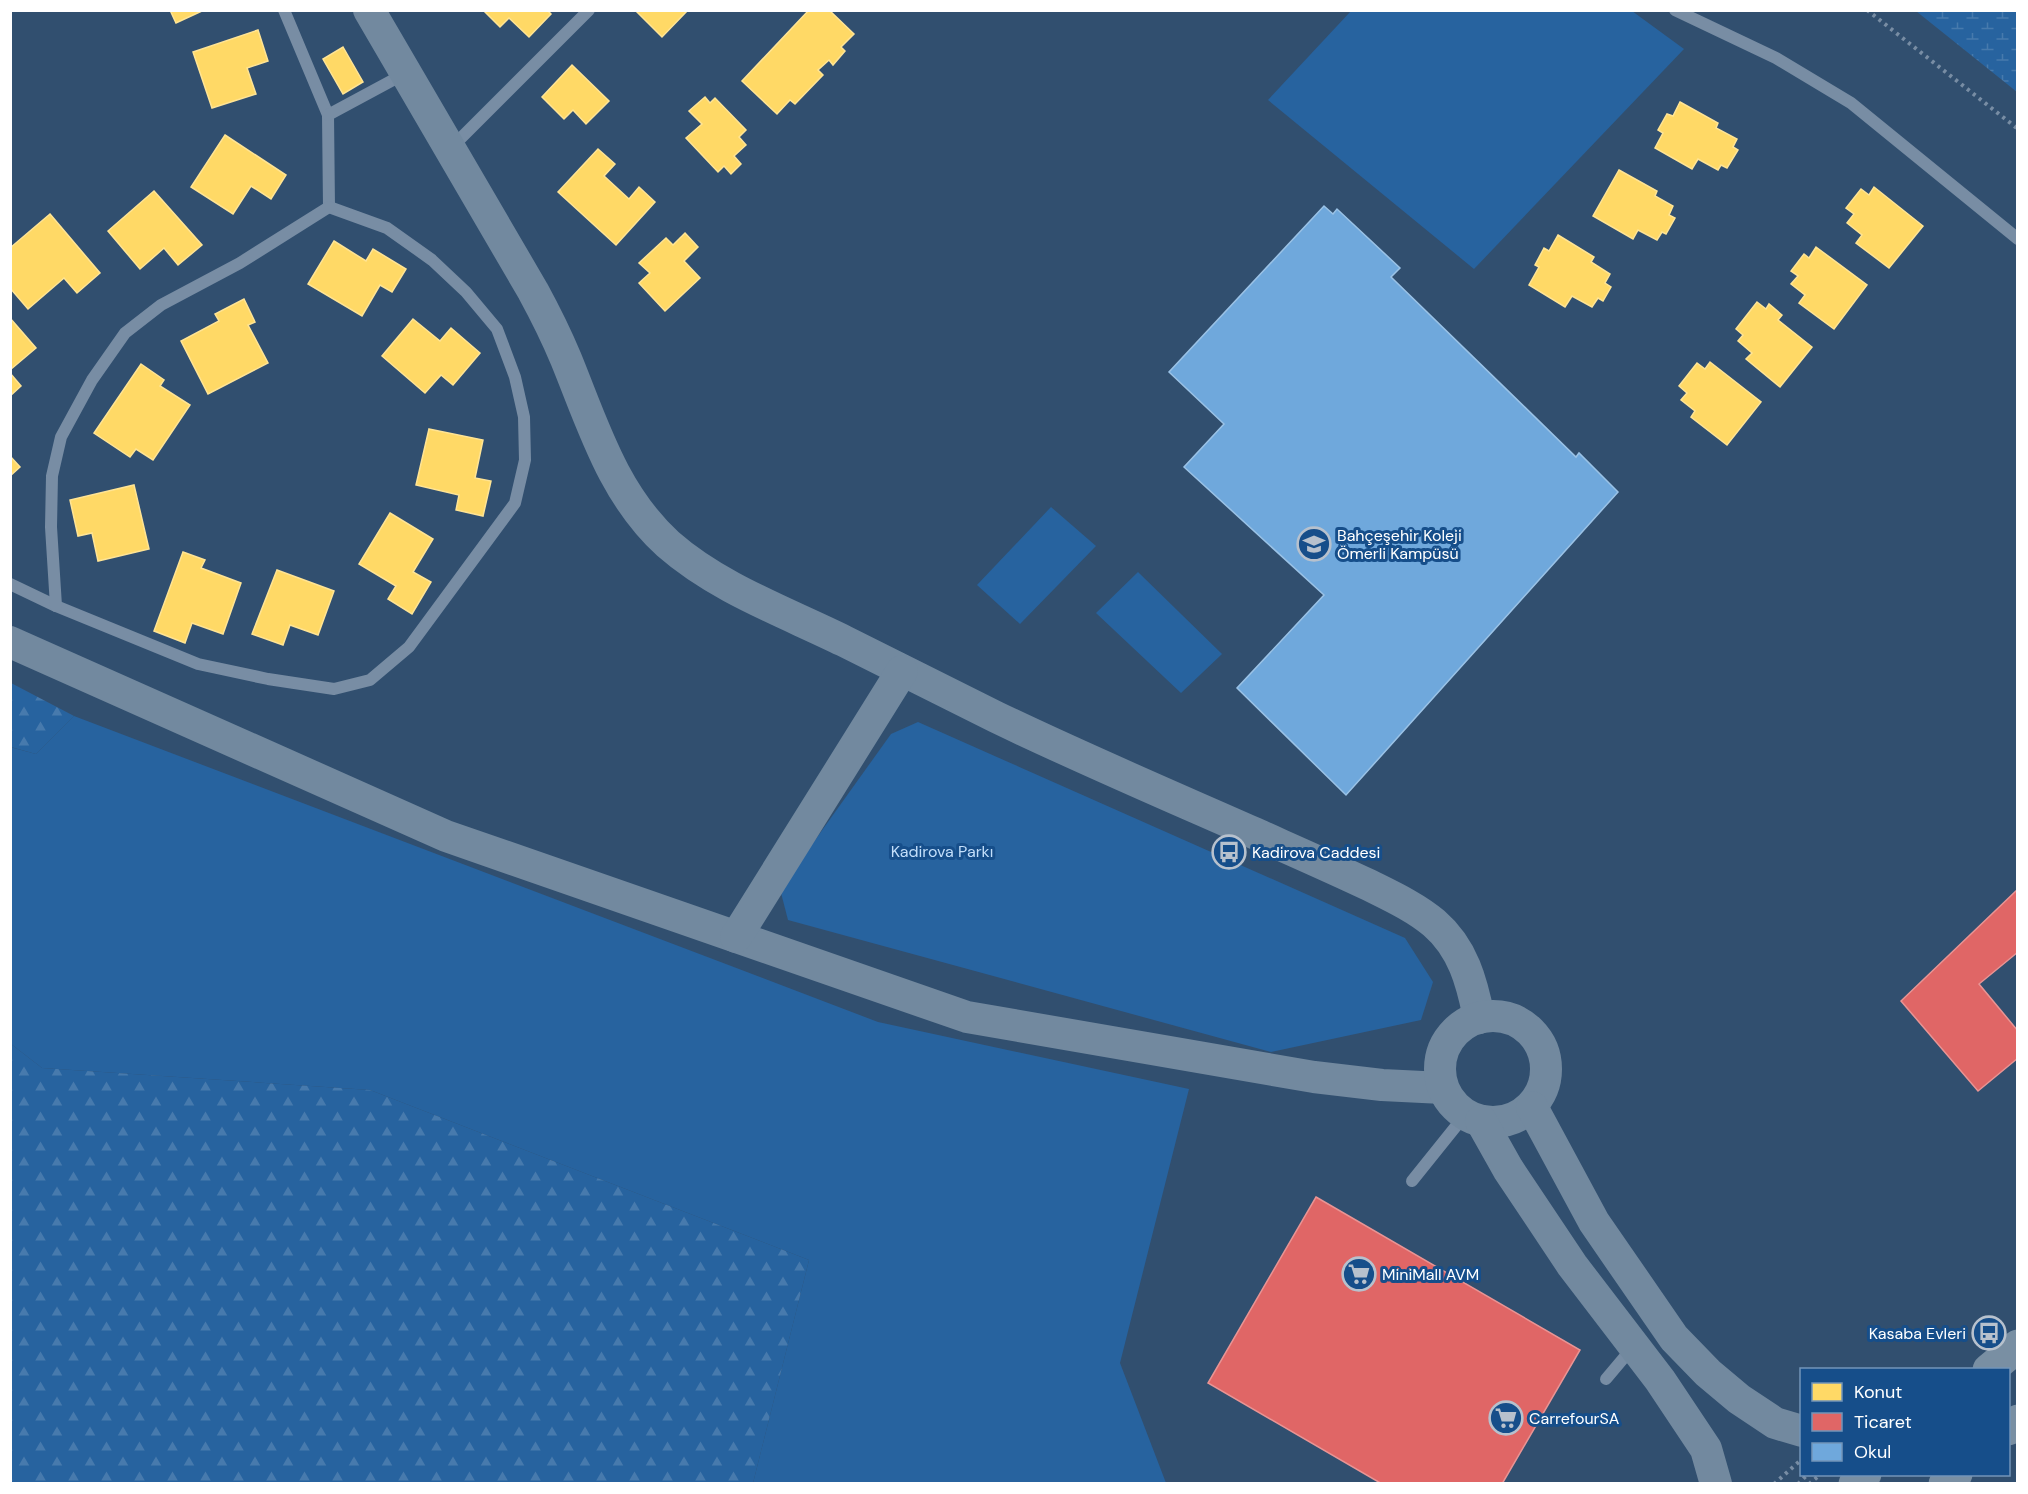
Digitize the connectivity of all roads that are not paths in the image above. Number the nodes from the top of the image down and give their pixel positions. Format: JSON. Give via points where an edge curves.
{"nodes":[{"id":1,"x":284,"y":10,"type":"edge"},
{"id":2,"x":369,"y":10,"type":"edge"},
{"id":3,"x":589,"y":10,"type":"edge"},
{"id":4,"x":1676,"y":10,"type":"edge"},
{"id":5,"x":407,"y":73,"type":"junction"},
{"id":6,"x":328,"y":115,"type":"junction"},
{"id":7,"x":450,"y":149,"type":"junction"},
{"id":8,"x":329,"y":207,"type":"junction"},
{"id":9,"x":2018,"y":239,"type":"edge"},
{"id":10,"x":10,"y":584,"type":"edge"},
{"id":11,"x":57,"y":606,"type":"junction"},
{"id":12,"x":10,"y":642,"type":"edge"},
{"id":13,"x":902,"y":671,"type":"junction"},
{"id":14,"x":736,"y":937,"type":"junction"},
{"id":15,"x":1479,"y":1018,"type":"junction"},
{"id":16,"x":1443,"y":1088,"type":"junction"},
{"id":17,"x":1532,"y":1107,"type":"junction"},
{"id":18,"x":1473,"y":1118,"type":"junction"},
{"id":19,"x":1412,"y":1180,"type":"dead end"},
{"id":20,"x":2018,"y":1346,"type":"edge"},
{"id":21,"x":1634,"y":1347,"type":"junction"},
{"id":22,"x":1991,"y":1368,"type":"edge"},
{"id":23,"x":1606,"y":1379,"type":"dead end"},
{"id":24,"x":1800,"y":1430,"type":"edge"},
{"id":25,"x":1716,"y":1484,"type":"edge"}],
"edges":[{"from":1,"to":6,"type":"lane"},
{"from":2,"to":5,"type":"street"},
{"from":3,"to":7,"type":"lane"},
{"from":4,"to":9,"type":"lane","via":[[1776,58],[1851,104]]},
{"from":5,"to":6,"type":"lane"},
{"from":5,"to":7,"type":"street"},
{"from":6,"to":8,"type":"lane"},
{"from":7,"to":13,"type":"street","via":[[550,322],[614,474],[652,528],[692,563],[723,582]]},
{"from":8,"to":11,"type":"lane","via":[[240,263],[161,305],[125,333],[92,380],[61,437],[52,476]]},
{"from":8,"to":11,"type":"lane","via":[[387,228],[432,260],[466,292],[497,330],[515,377],[524,417],[525,460],[515,503],[409,647],[370,680],[334,689],[198,664]]},
{"from":10,"to":11,"type":"lane"},
{"from":12,"to":14,"type":"street","via":[[447,836]]},
{"from":13,"to":14,"type":"street"},
{"from":13,"to":15,"type":"street","via":[[1351,876],[1413,909],[1452,943],[1465,964]]},
{"from":14,"to":16,"type":"street","via":[[966,1017],[1314,1077]]},
{"from":15,"to":16,"type":"street","via":[[1450,1037],[1442,1053]]},
{"from":15,"to":17,"type":"street","via":[[1513,1020],[1528,1028],[1540,1042],[1547,1076]]},
{"from":16,"to":18,"type":"street","via":[[1452,1103]]},
{"from":17,"to":18,"type":"street","via":[[1517,1118],[1499,1122]]},
{"from":17,"to":24,"type":"street","via":[[1594,1222],[1674,1338],[1738,1399],[1775,1423]]},
{"from":18,"to":19,"type":"lane"},
{"from":18,"to":21,"type":"street","via":[[1572,1265]]},
{"from":20,"to":22,"type":"highway"},
{"from":21,"to":23,"type":"lane"},
{"from":21,"to":25,"type":"street","via":[[1706,1449]]}]}
